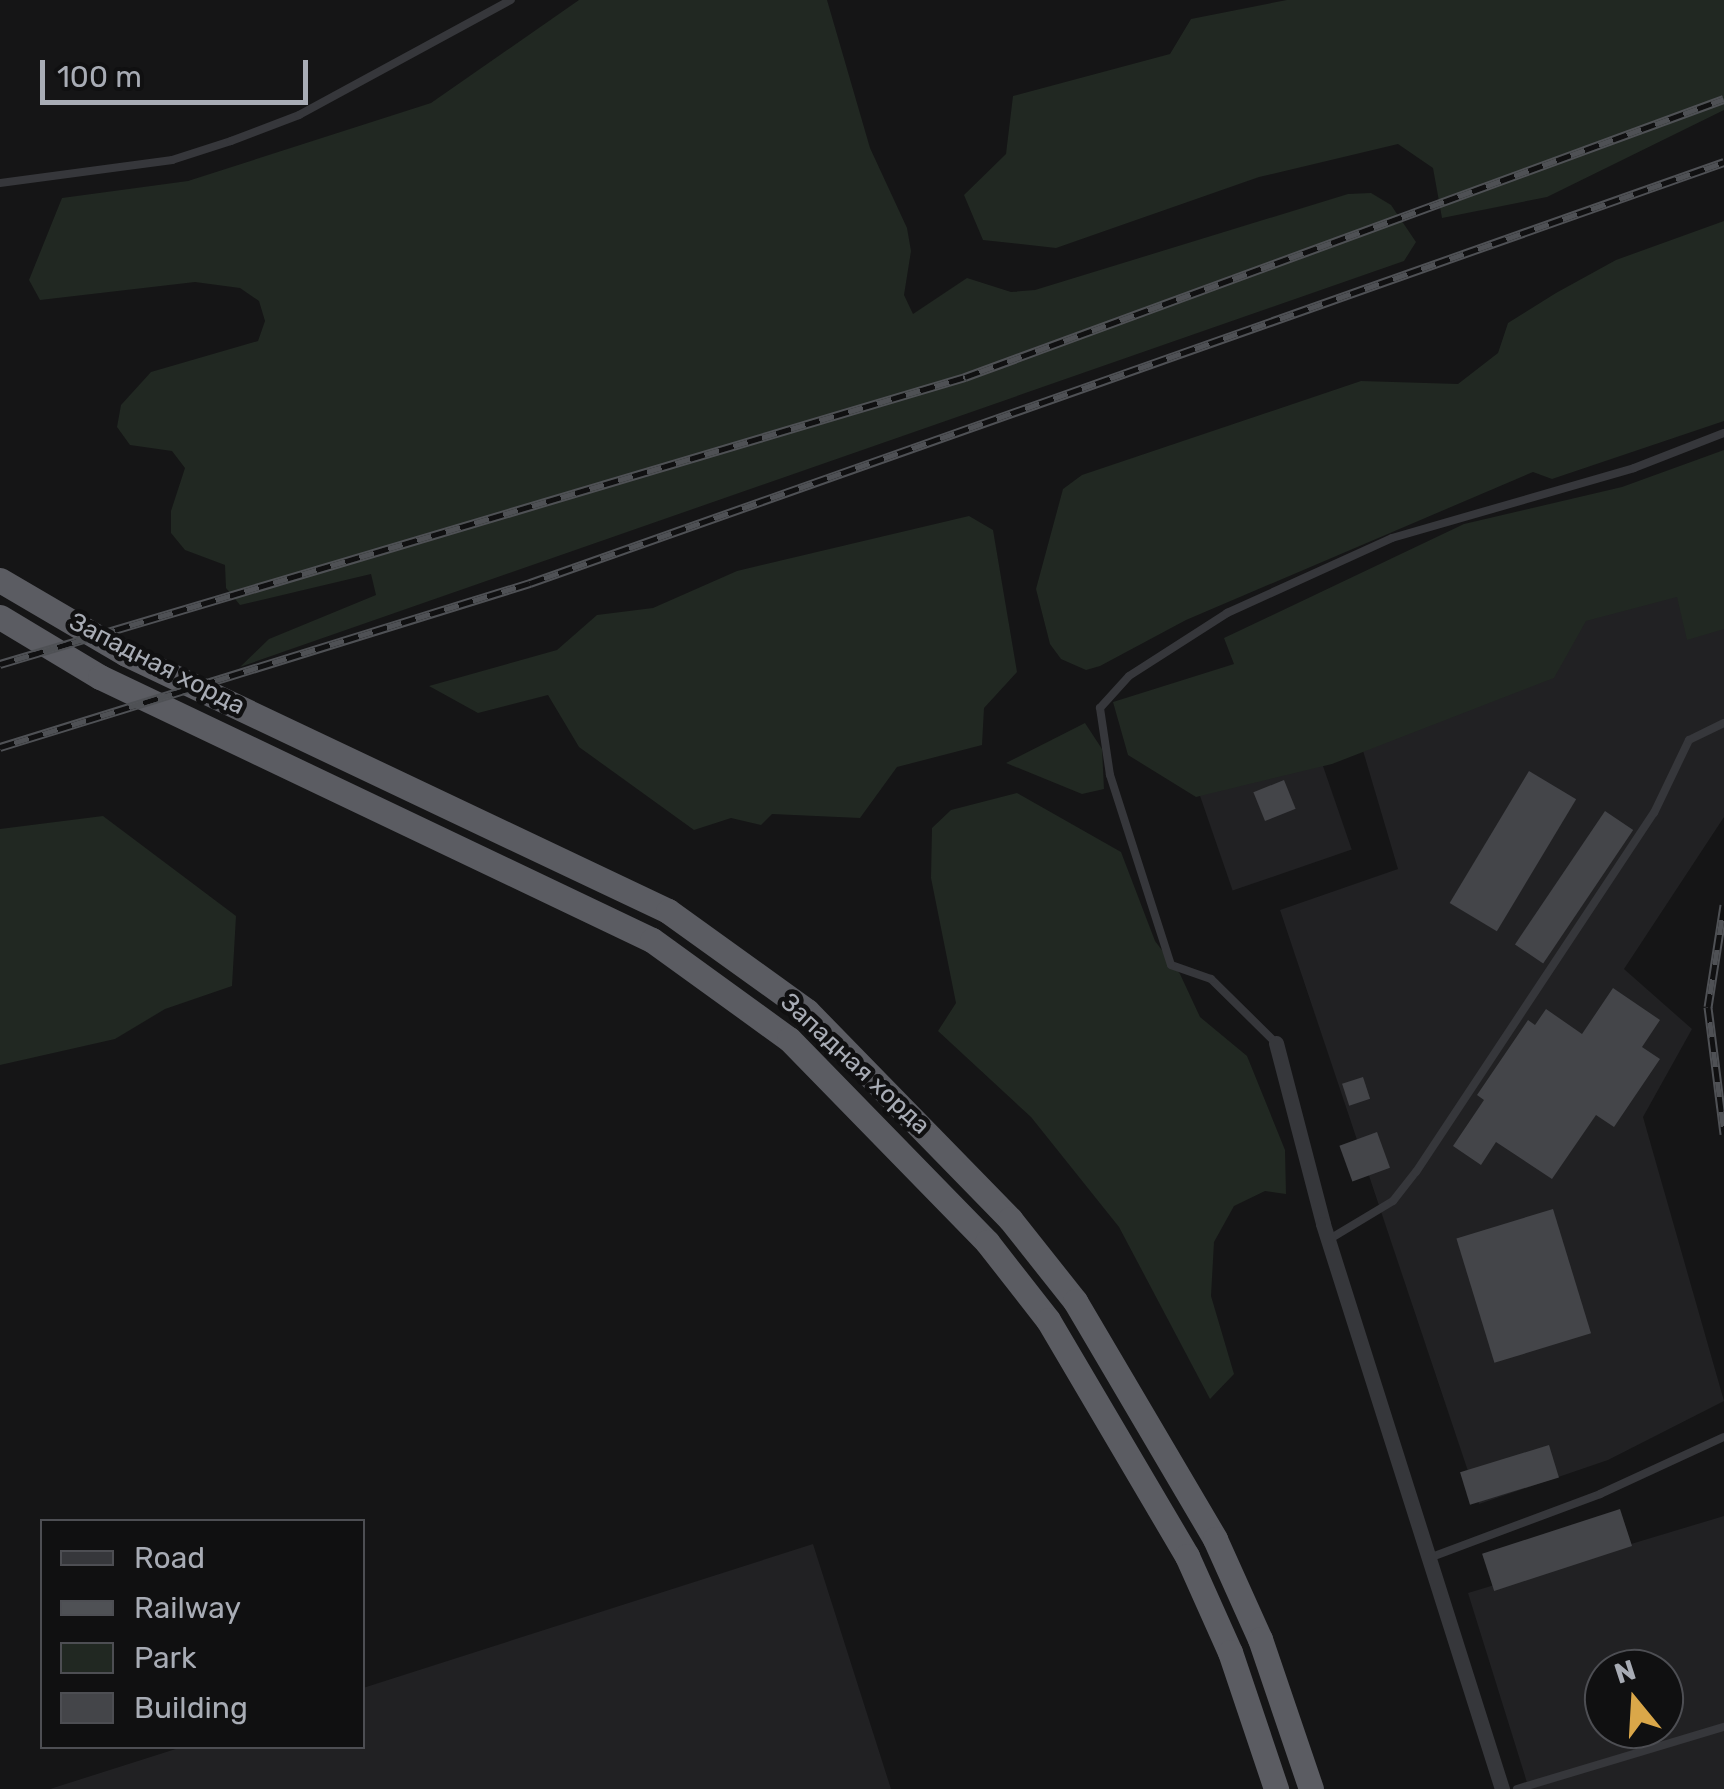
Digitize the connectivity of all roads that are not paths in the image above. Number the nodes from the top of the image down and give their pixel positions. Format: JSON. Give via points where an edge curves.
{"nodes":[{"id":1,"x":510,"y":0,"type":"edge"},
{"id":2,"x":0,"y":183,"type":"edge"},
{"id":3,"x":1724,"y":433,"type":"edge"},
{"id":4,"x":0,"y":580,"type":"edge"},
{"id":5,"x":0,"y":617,"type":"edge"},
{"id":6,"x":1724,"y":724,"type":"edge"},
{"id":7,"x":1276,"y":1043,"type":"joint"},
{"id":8,"x":1328,"y":1240,"type":"junction"},
{"id":9,"x":1724,"y":1437,"type":"edge"},
{"id":10,"x":1429,"y":1558,"type":"junction"},
{"id":11,"x":1724,"y":1727,"type":"edge"},
{"id":12,"x":1276,"y":1789,"type":"edge"},
{"id":13,"x":1312,"y":1789,"type":"edge"},
{"id":14,"x":1502,"y":1789,"type":"edge"},
{"id":15,"x":1517,"y":1789,"type":"edge"}],
"edges":[{"from":1,"to":2,"type":"lane","via":[[300,115],[232,142],[172,160]]},
{"from":3,"to":7,"type":"lane","via":[[1634,468],[1392,538],[1227,613],[1129,676],[1106,699],[1100,708],[1110,774],[1171,964],[1212,980]]},
{"from":4,"to":13,"type":"highway","name":"Западная хорда","via":[[126,654],[412,784],[668,911],[791,1000],[875,1076],[1010,1219],[1076,1302],[1197,1504],[1260,1639]]},
{"from":5,"to":12,"type":"highway","name":"Западная хорда","via":[[100,677],[652,940],[789,1039],[987,1242],[1048,1320],[1187,1556],[1230,1652]]},
{"from":6,"to":8,"type":"lane","via":[[1688,740],[1654,813],[1416,1172],[1393,1201]]},
{"from":7,"to":8,"type":"street"},
{"from":8,"to":10,"type":"street"},
{"from":9,"to":10,"type":"lane","via":[[1600,1494]]},
{"from":10,"to":14,"type":"street"},
{"from":11,"to":15,"type":"lane"}]}
